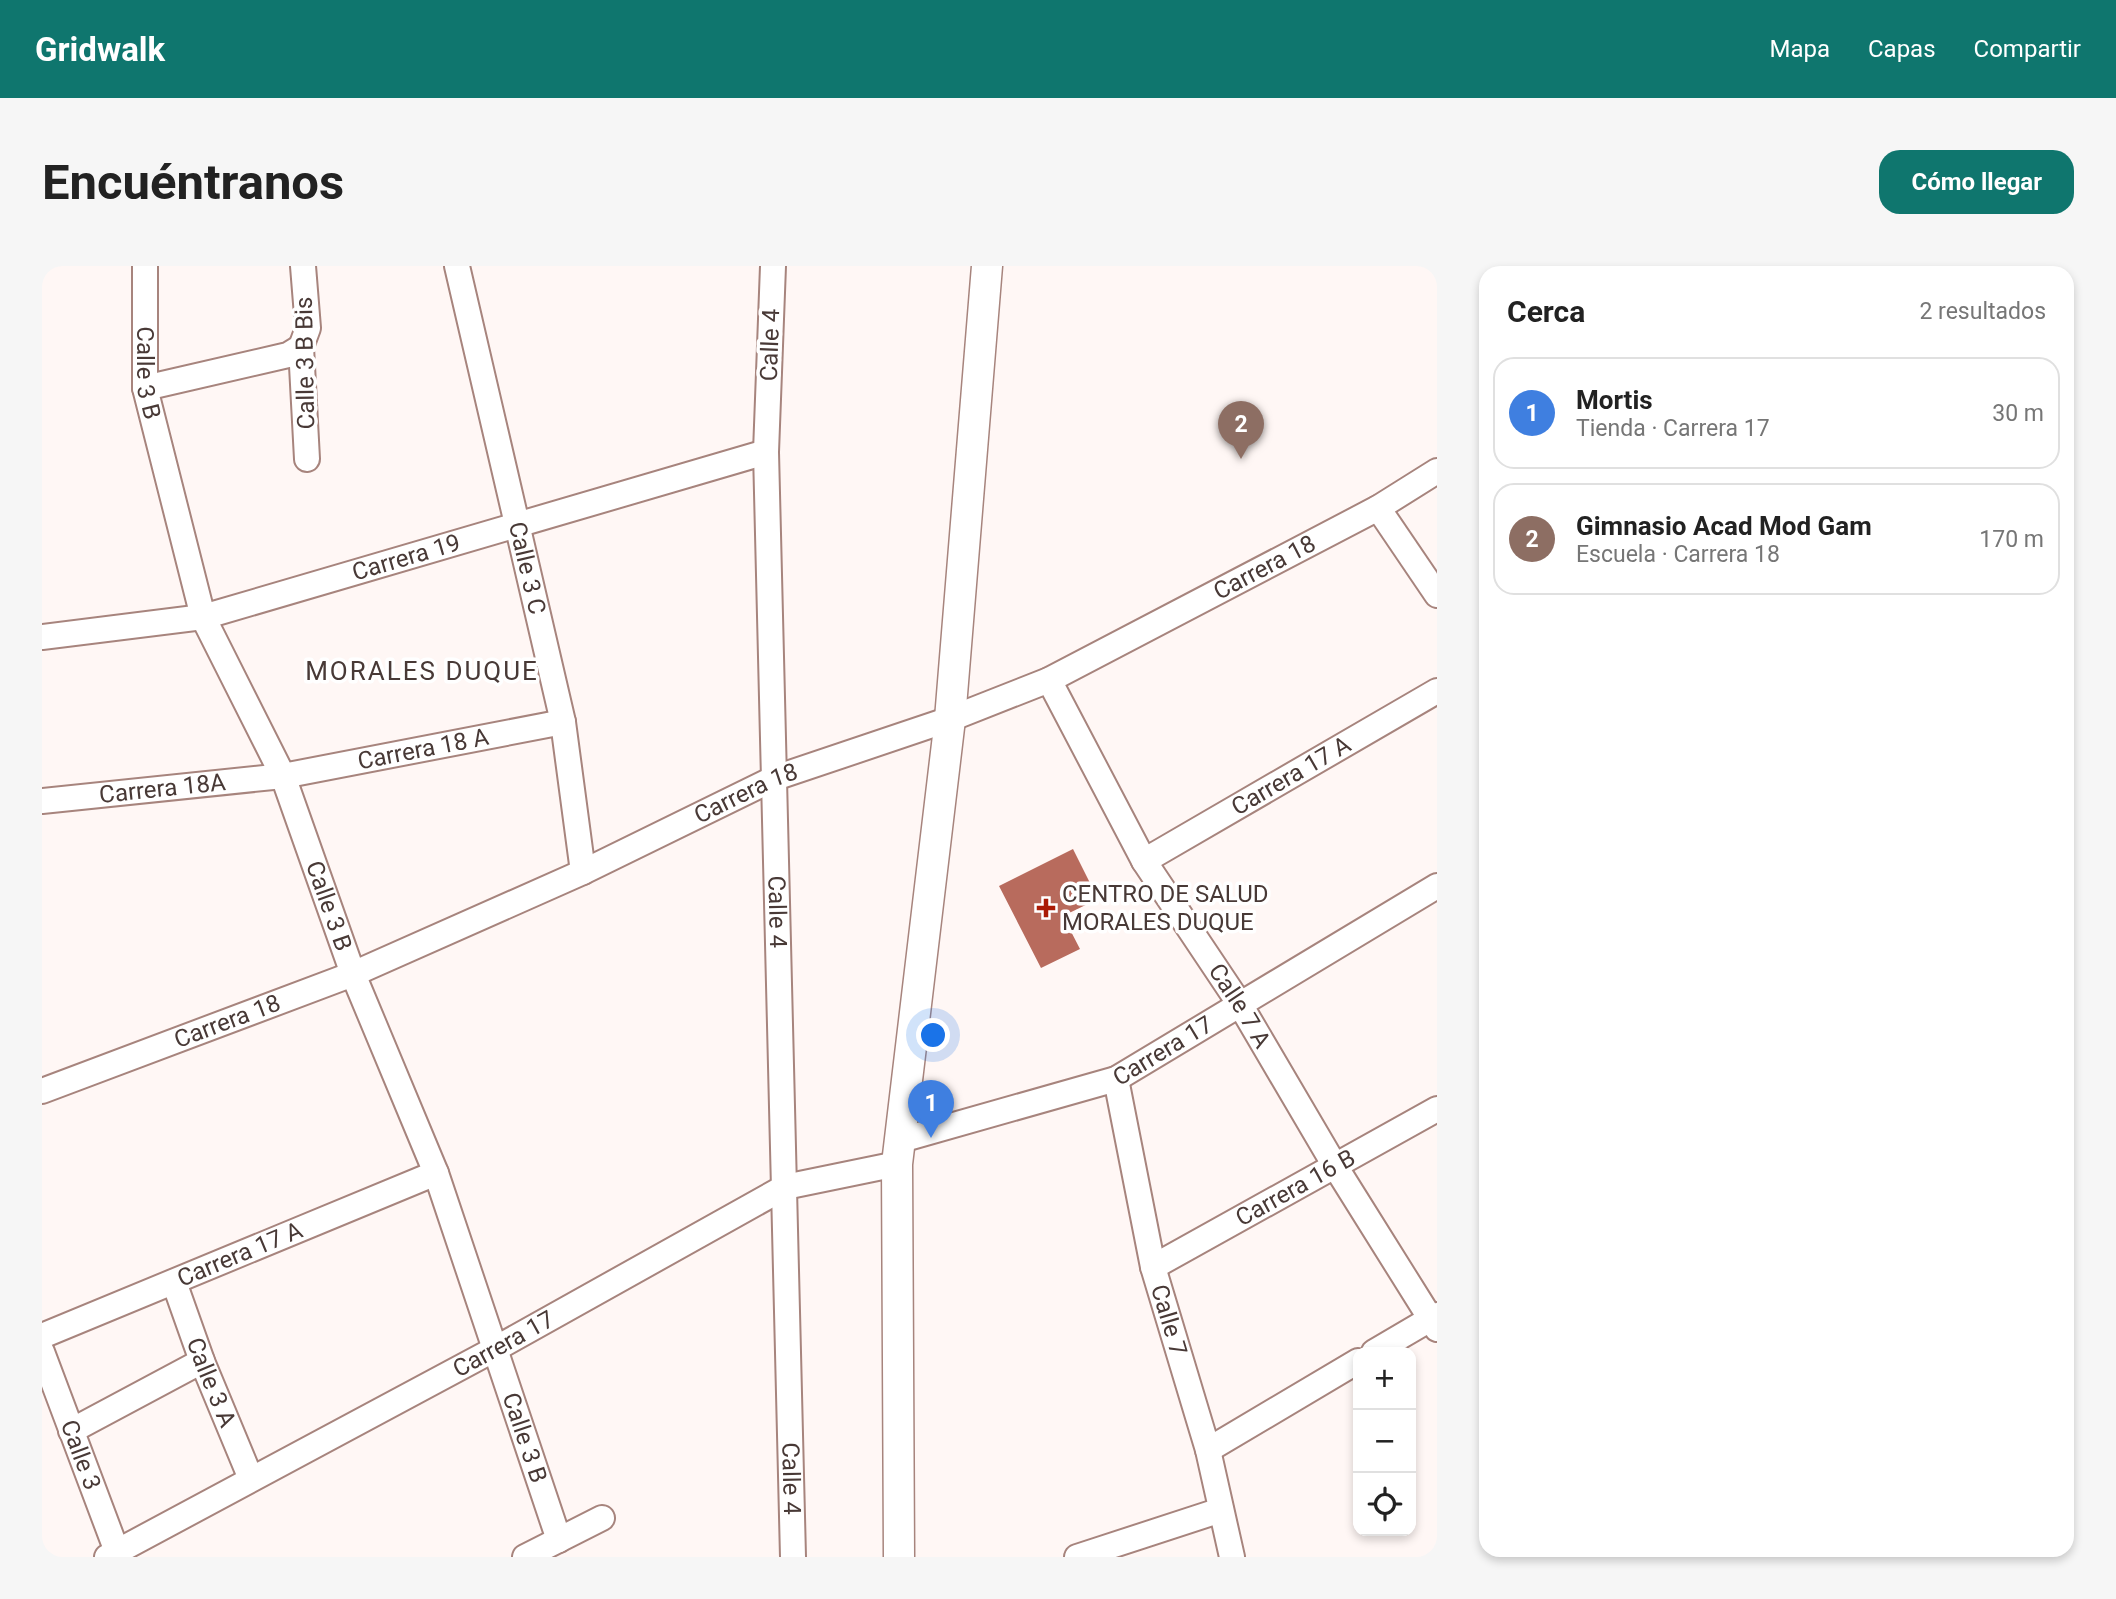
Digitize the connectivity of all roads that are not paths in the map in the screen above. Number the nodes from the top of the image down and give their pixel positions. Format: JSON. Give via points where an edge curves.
{"nodes":[{"id":1,"x":145,"y":266,"type":"edge"},
{"id":2,"x":303,"y":266,"type":"edge"},
{"id":3,"x":457,"y":266,"type":"edge"},
{"id":4,"x":773,"y":266,"type":"edge"},
{"id":5,"x":987,"y":266,"type":"edge"},
{"id":6,"x":301,"y":347,"type":"junction"},
{"id":7,"x":145,"y":388,"type":"junction"},
{"id":8,"x":766,"y":452,"type":"junction"},
{"id":9,"x":307,"y":459,"type":"dead end"},
{"id":10,"x":1437,"y":471,"type":"edge"},
{"id":11,"x":1378,"y":508,"type":"junction"},
{"id":12,"x":518,"y":525,"type":"junction"},
{"id":13,"x":1437,"y":595,"type":"edge"},
{"id":14,"x":203,"y":617,"type":"junction"},
{"id":15,"x":42,"y":637,"type":"edge"},
{"id":16,"x":1049,"y":680,"type":"junction"},
{"id":17,"x":1437,"y":691,"type":"edge"},
{"id":18,"x":950,"y":719,"type":"junction"},
{"id":19,"x":563,"y":722,"type":"junction"},
{"id":20,"x":283,"y":776,"type":"junction"},
{"id":21,"x":775,"y":778,"type":"junction"},
{"id":22,"x":42,"y":801,"type":"edge"},
{"id":23,"x":1144,"y":861,"type":"junction"},
{"id":24,"x":583,"y":872,"type":"junction"},
{"id":25,"x":1437,"y":887,"type":"edge"},
{"id":26,"x":353,"y":974,"type":"junction"},
{"id":27,"x":1241,"y":1006,"type":"junction"},
{"id":28,"x":1116,"y":1079,"type":"junction"},
{"id":29,"x":42,"y":1091,"type":"edge"},
{"id":30,"x":1437,"y":1109,"type":"edge"},
{"id":31,"x":899,"y":1152,"type":"junction"},
{"id":32,"x":1335,"y":1166,"type":"junction"},
{"id":33,"x":436,"y":1173,"type":"junction"},
{"id":34,"x":785,"y":1186,"type":"junction"},
{"id":35,"x":1153,"y":1267,"type":"junction"},
{"id":36,"x":174,"y":1282,"type":"junction"},
{"id":37,"x":1435,"y":1321,"type":"edge"},
{"id":38,"x":42,"y":1336,"type":"edge"},
{"id":39,"x":1384,"y":1347,"type":"edge"},
{"id":40,"x":495,"y":1349,"type":"junction"},
{"id":41,"x":42,"y":1352,"type":"edge"},
{"id":42,"x":202,"y":1361,"type":"junction"},
{"id":43,"x":1353,"y":1365,"type":"edge"},
{"id":44,"x":71,"y":1431,"type":"junction"},
{"id":45,"x":1208,"y":1450,"type":"junction"},
{"id":46,"x":251,"y":1479,"type":"junction"},
{"id":47,"x":1221,"y":1510,"type":"junction"},
{"id":48,"x":602,"y":1518,"type":"dead end"},
{"id":49,"x":559,"y":1539,"type":"junction"},
{"id":50,"x":114,"y":1555,"type":"edge"},
{"id":51,"x":525,"y":1557,"type":"edge"},
{"id":52,"x":793,"y":1557,"type":"edge"},
{"id":53,"x":899,"y":1557,"type":"edge"},
{"id":54,"x":1077,"y":1557,"type":"edge"},
{"id":55,"x":1233,"y":1557,"type":"edge"}],
"edges":[{"from":1,"to":7,"type":"street","name":"Calle 3 B"},
{"from":2,"to":6,"type":"street","name":"Calle 3 B Bis","via":[[308,328]]},
{"from":3,"to":12,"type":"street","name":"Calle 3 C"},
{"from":4,"to":8,"type":"street","name":"Calle 4"},
{"from":5,"to":18,"type":"street"},
{"from":6,"to":7,"type":"street","via":[[288,355]]},
{"from":6,"to":9,"type":"street","name":"Calle 3 B Bis"},
{"from":7,"to":14,"type":"street","name":"Calle 3 B"},
{"from":8,"to":12,"type":"street","name":"Carrera 19"},
{"from":8,"to":21,"type":"street","name":"Calle 4"},
{"from":10,"to":11,"type":"street","name":"Carrera 18"},
{"from":11,"to":13,"type":"street"},
{"from":11,"to":16,"type":"street","name":"Carrera 18"},
{"from":12,"to":14,"type":"street","name":"Carrera 19"},
{"from":12,"to":19,"type":"street","name":"Calle 3 C"},
{"from":14,"to":15,"type":"street","name":"Carrera 19"},
{"from":14,"to":20,"type":"street","name":"Calle 3 B"},
{"from":16,"to":18,"type":"street","name":"Carrera 18"},
{"from":16,"to":23,"type":"street","name":"Calle 7 A"},
{"from":17,"to":23,"type":"street","name":"Carrera 17 A"},
{"from":18,"to":21,"type":"street","name":"Carrera 18"},
{"from":18,"to":31,"type":"street"},
{"from":19,"to":20,"type":"street","name":"Carrera 18 A"},
{"from":19,"to":24,"type":"street","name":"Calle 3 C"},
{"from":20,"to":22,"type":"street","name":"Carrera 18A"},
{"from":20,"to":26,"type":"street","name":"Calle 3 B"},
{"from":21,"to":24,"type":"street","name":"Carrera 18"},
{"from":21,"to":34,"type":"street","name":"Calle 4"},
{"from":23,"to":27,"type":"street","name":"Calle 7 A"},
{"from":24,"to":26,"type":"street","name":"Carrera 18"},
{"from":25,"to":27,"type":"street","name":"Carrera 17"},
{"from":26,"to":29,"type":"street","name":"Carrera 18"},
{"from":26,"to":33,"type":"street","name":"Calle 3 B"},
{"from":27,"to":28,"type":"street","name":"Carrera 17"},
{"from":27,"to":32,"type":"street","name":"Calle 7 A"},
{"from":28,"to":31,"type":"street","name":"Carrera 17"},
{"from":28,"to":35,"type":"street","name":"Calle 7"},
{"from":30,"to":32,"type":"street","name":"Carrera 16 B"},
{"from":31,"to":34,"type":"street","name":"Carrera 17"},
{"from":31,"to":53,"type":"street"},
{"from":32,"to":35,"type":"street","name":"Carrera 16 B"},
{"from":32,"to":37,"type":"street","name":"Calle 7 A"},
{"from":33,"to":36,"type":"street","name":"Carrera 17 A"},
{"from":33,"to":40,"type":"street","name":"Calle 3 B"},
{"from":34,"to":40,"type":"street","name":"Carrera 17"},
{"from":34,"to":52,"type":"street","name":"Calle 4"},
{"from":35,"to":45,"type":"street","name":"Calle 7"},
{"from":36,"to":38,"type":"street","name":"Carrera 17 A"},
{"from":36,"to":42,"type":"street","name":"Calle 3 A"},
{"from":37,"to":39,"type":"street"},
{"from":40,"to":46,"type":"street","name":"Carrera 17"},
{"from":40,"to":49,"type":"street","name":"Calle 3 B"},
{"from":41,"to":44,"type":"street","name":"Calle 3"},
{"from":42,"to":44,"type":"street"},
{"from":42,"to":46,"type":"street","name":"Calle 3 A"},
{"from":43,"to":45,"type":"street"},
{"from":44,"to":50,"type":"street","name":"Calle 3"},
{"from":45,"to":47,"type":"street","name":"Calle 7"},
{"from":46,"to":50,"type":"street","name":"Carrera 17"},
{"from":47,"to":54,"type":"street"},
{"from":47,"to":55,"type":"street","name":"Calle 7"},
{"from":48,"to":49,"type":"street"},
{"from":49,"to":51,"type":"street"}]}
